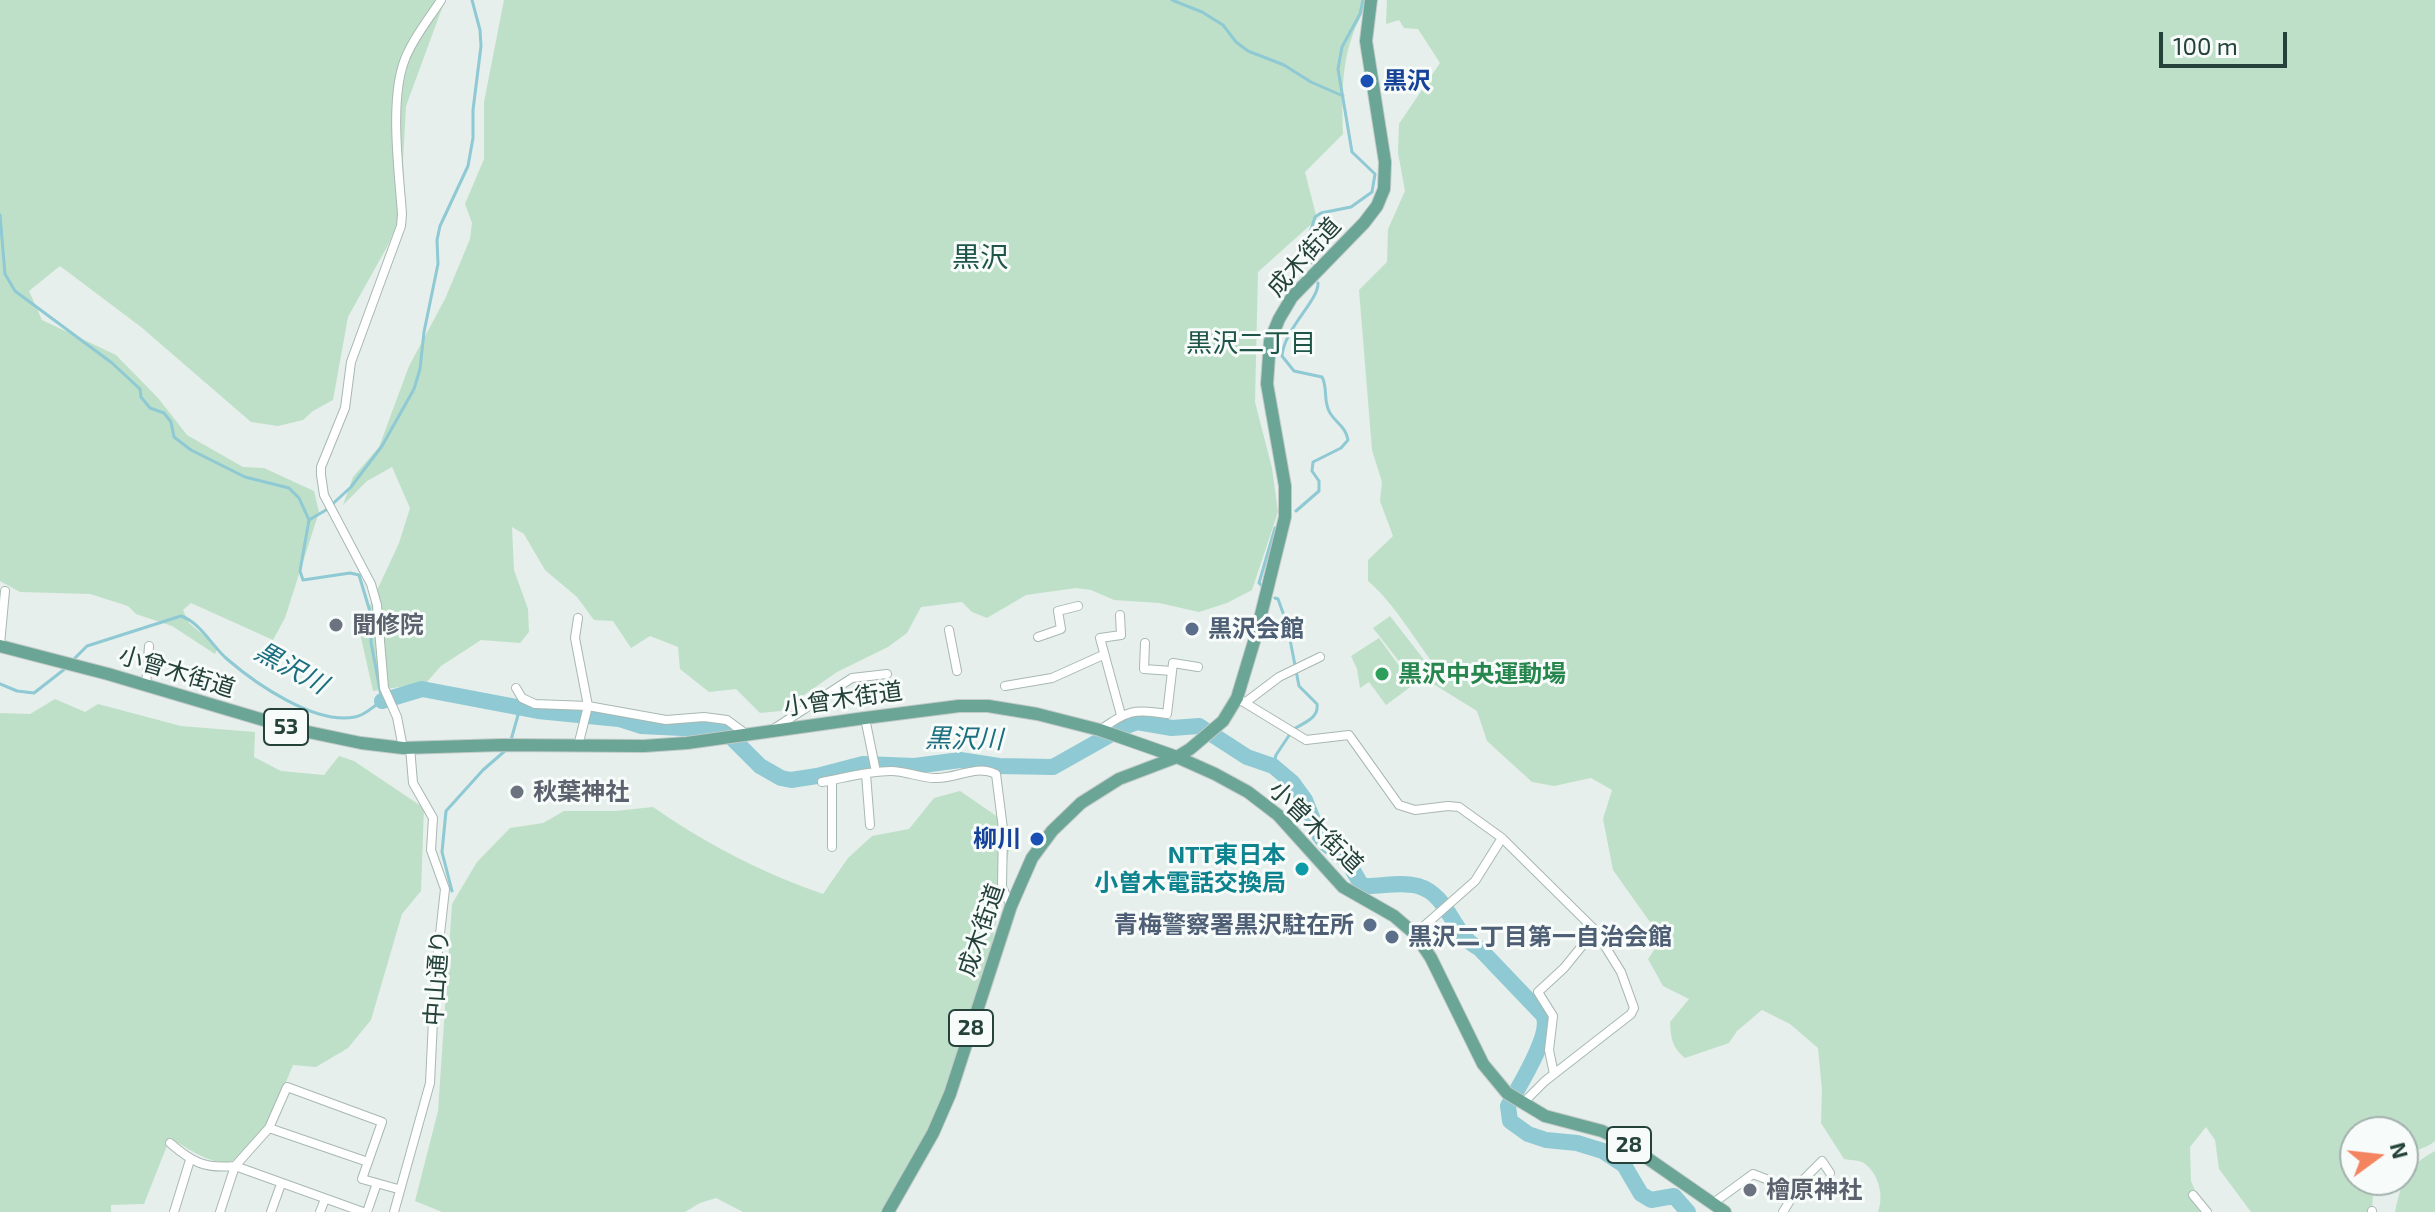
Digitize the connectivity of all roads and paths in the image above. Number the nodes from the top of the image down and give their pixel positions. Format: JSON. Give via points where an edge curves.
{"nodes":[{"id":1,"x":441,"y":0,"type":"edge"},
{"id":2,"x":1371,"y":0,"type":"edge"},
{"id":3,"x":5,"y":591,"type":"dead end"},
{"id":4,"x":1078,"y":606,"type":"dead end"},
{"id":5,"x":1120,"y":615,"type":"dead end"},
{"id":6,"x":578,"y":618,"type":"dead end"},
{"id":7,"x":949,"y":630,"type":"dead end"},
{"id":8,"x":1038,"y":637,"type":"dead end"},
{"id":9,"x":1145,"y":643,"type":"dead end"},
{"id":10,"x":0,"y":645,"type":"edge"},
{"id":11,"x":149,"y":646,"type":"dead end"},
{"id":12,"x":1103,"y":655,"type":"junction"},
{"id":13,"x":1320,"y":657,"type":"dead end"},
{"id":14,"x":1198,"y":667,"type":"dead end"},
{"id":15,"x":957,"y":671,"type":"dead end"},
{"id":16,"x":1172,"y":671,"type":"junction"},
{"id":17,"x":887,"y":674,"type":"dead end"},
{"id":18,"x":146,"y":686,"type":"junction"},
{"id":19,"x":1005,"y":686,"type":"dead end"},
{"id":20,"x":516,"y":688,"type":"dead end"},
{"id":21,"x":1242,"y":700,"type":"junction"},
{"id":22,"x":588,"y":706,"type":"junction"},
{"id":23,"x":1121,"y":715,"type":"junction"},
{"id":24,"x":865,"y":718,"type":"junction"},
{"id":25,"x":770,"y":731,"type":"junction"},
{"id":26,"x":1102,"y":731,"type":"junction"},
{"id":27,"x":742,"y":735,"type":"junction"},
{"id":28,"x":1136,"y":743,"type":"junction"},
{"id":29,"x":578,"y":746,"type":"junction"},
{"id":30,"x":407,"y":748,"type":"junction"},
{"id":31,"x":1177,"y":757,"type":"junction"},
{"id":32,"x":876,"y":770,"type":"junction"},
{"id":33,"x":1135,"y":771,"type":"junction"},
{"id":34,"x":866,"y":774,"type":"junction"},
{"id":35,"x":832,"y":780,"type":"junction"},
{"id":36,"x":822,"y":782,"type":"dead end"},
{"id":37,"x":870,"y":825,"type":"dead end"},
{"id":38,"x":1502,"y":838,"type":"junction"},
{"id":39,"x":832,"y":847,"type":"dead end"},
{"id":40,"x":1011,"y":906,"type":"junction"},
{"id":41,"x":1595,"y":930,"type":"junction"},
{"id":42,"x":1415,"y":934,"type":"junction"},
{"id":43,"x":1554,"y":1074,"type":"junction"},
{"id":44,"x":1521,"y":1103,"type":"junction"},
{"id":45,"x":269,"y":1128,"type":"junction"},
{"id":46,"x":170,"y":1143,"type":"dead end"},
{"id":47,"x":190,"y":1160,"type":"junction"},
{"id":48,"x":368,"y":1162,"type":"junction"},
{"id":49,"x":235,"y":1166,"type":"junction"},
{"id":50,"x":1830,"y":1173,"type":"dead end"},
{"id":51,"x":1766,"y":1179,"type":"dead end"},
{"id":52,"x":377,"y":1183,"type":"junction"},
{"id":53,"x":281,"y":1184,"type":"junction"},
{"id":54,"x":398,"y":1189,"type":"junction"},
{"id":55,"x":2193,"y":1195,"type":"dead end"},
{"id":56,"x":325,"y":1199,"type":"junction"},
{"id":57,"x":1712,"y":1204,"type":"junction"},
{"id":58,"x":174,"y":1212,"type":"edge"},
{"id":59,"x":220,"y":1212,"type":"edge"},
{"id":60,"x":271,"y":1212,"type":"edge"},
{"id":61,"x":320,"y":1212,"type":"edge"},
{"id":62,"x":365,"y":1212,"type":"edge"},
{"id":63,"x":394,"y":1212,"type":"edge"},
{"id":64,"x":888,"y":1212,"type":"edge"},
{"id":65,"x":1725,"y":1212,"type":"edge"},
{"id":66,"x":1783,"y":1212,"type":"edge"},
{"id":67,"x":2207,"y":1212,"type":"edge"}],
"edges":[{"from":1,"to":30,"type":"street","name":"中山通り","via":[[405,57],[397,150],[401,226],[351,362],[345,408],[321,467],[324,495],[371,584],[384,688]]},
{"from":2,"to":21,"type":"main road","name":"成木街道","via":[[1366,41],[1385,162],[1384,189],[1364,223],[1295,293],[1270,341],[1267,384],[1286,511]]},
{"from":3,"to":10,"type":"street"},
{"from":4,"to":8,"type":"street","via":[[1058,611],[1061,629]]},
{"from":5,"to":12,"type":"street","via":[[1121,635],[1100,638]]},
{"from":6,"to":22,"type":"street","via":[[575,638]]},
{"from":7,"to":15,"type":"street"},
{"from":9,"to":16,"type":"street","via":[[1144,669]]},
{"from":10,"to":18,"type":"main road","name":"小曾木街道","number":"53"},
{"from":11,"to":18,"type":"street"},
{"from":12,"to":19,"type":"street","via":[[1052,678]]},
{"from":12,"to":23,"type":"street"},
{"from":13,"to":21,"type":"street"},
{"from":14,"to":16,"type":"street","via":[[1173,663]]},
{"from":16,"to":23,"type":"street","via":[[1167,714],[1138,709]]},
{"from":17,"to":25,"type":"street","via":[[852,678]]},
{"from":18,"to":30,"type":"main road","name":"小曾木街道","number":"53","via":[[332,739]]},
{"from":20,"to":22,"type":"street","via":[[535,704]]},
{"from":21,"to":31,"type":"main road","name":"成木街道"},
{"from":21,"to":38,"type":"street","via":[[1306,740],[1349,735],[1399,805],[1415,810],[1454,805]]},
{"from":22,"to":27,"type":"street","via":[[666,720],[727,720]]},
{"from":22,"to":29,"type":"street"},
{"from":23,"to":26,"type":"street"},
{"from":24,"to":25,"type":"main road","name":"小曾木街道","number":"53"},
{"from":24,"to":26,"type":"main road","name":"小曾木街道","number":"53","via":[[988,706]]},
{"from":24,"to":32,"type":"street"},
{"from":25,"to":27,"type":"main road","name":"小曾木街道","number":"53"},
{"from":26,"to":28,"type":"main road","name":"小曾木街道","number":"53"},
{"from":27,"to":29,"type":"main road","name":"小曾木街道","number":"53","via":[[644,746]]},
{"from":28,"to":31,"type":"main road","name":"小曾木街道","number":"53"},
{"from":28,"to":33,"type":"main road","via":[[1140,756]]},
{"from":29,"to":30,"type":"main road","name":"小曾木街道","number":"53"},
{"from":30,"to":54,"type":"street","name":"中山通り","via":[[413,783],[433,818],[431,850],[445,889],[430,1083]]},
{"from":31,"to":33,"type":"main road","name":"成木街道","number":"28"},
{"from":31,"to":42,"type":"main road","name":"小曽木街道","number":"28","via":[[1261,801],[1339,883]]},
{"from":32,"to":34,"type":"street"},
{"from":32,"to":40,"type":"street","via":[[934,778],[968,770],[996,774],[1003,829],[1002,887]]},
{"from":33,"to":40,"type":"main road","name":"成木街道","number":"28","via":[[1102,788],[1061,822],[1032,858]]},
{"from":34,"to":35,"type":"street"},
{"from":34,"to":37,"type":"street"},
{"from":35,"to":36,"type":"street"},
{"from":35,"to":39,"type":"street"},
{"from":38,"to":41,"type":"street"},
{"from":38,"to":42,"type":"street","via":[[1480,875]]},
{"from":40,"to":64,"type":"main road","name":"成木街道","number":"28","via":[[950,1094]]},
{"from":41,"to":43,"type":"street","via":[[1538,992],[1553,1016],[1549,1050]]},
{"from":41,"to":43,"type":"street","via":[[1621,972],[1634,1008]]},
{"from":42,"to":44,"type":"main road","name":"小曽木街道","number":"28","via":[[1483,1064]]},
{"from":43,"to":44,"type":"street"},
{"from":44,"to":57,"type":"main road","name":"小曽木街道","number":"28","via":[[1549,1118],[1617,1138]]},
{"from":45,"to":48,"type":"street"},
{"from":45,"to":48,"type":"street","via":[[287,1087],[382,1122]]},
{"from":45,"to":49,"type":"street"},
{"from":46,"to":47,"type":"street"},
{"from":47,"to":49,"type":"street"},
{"from":47,"to":58,"type":"street"},
{"from":48,"to":52,"type":"street","via":[[362,1179]]},
{"from":49,"to":53,"type":"street"},
{"from":49,"to":59,"type":"street"},
{"from":50,"to":66,"type":"street","via":[[1822,1161]]},
{"from":51,"to":57,"type":"street","via":[[1753,1174]]},
{"from":52,"to":54,"type":"street"},
{"from":52,"to":62,"type":"street"},
{"from":53,"to":56,"type":"street"},
{"from":53,"to":60,"type":"street"},
{"from":54,"to":63,"type":"street","name":"中山通り"},
{"from":55,"to":67,"type":"street"},
{"from":56,"to":61,"type":"street"},
{"from":56,"to":62,"type":"street"},
{"from":57,"to":65,"type":"main road","name":"小曽木街道","number":"28"}]}
